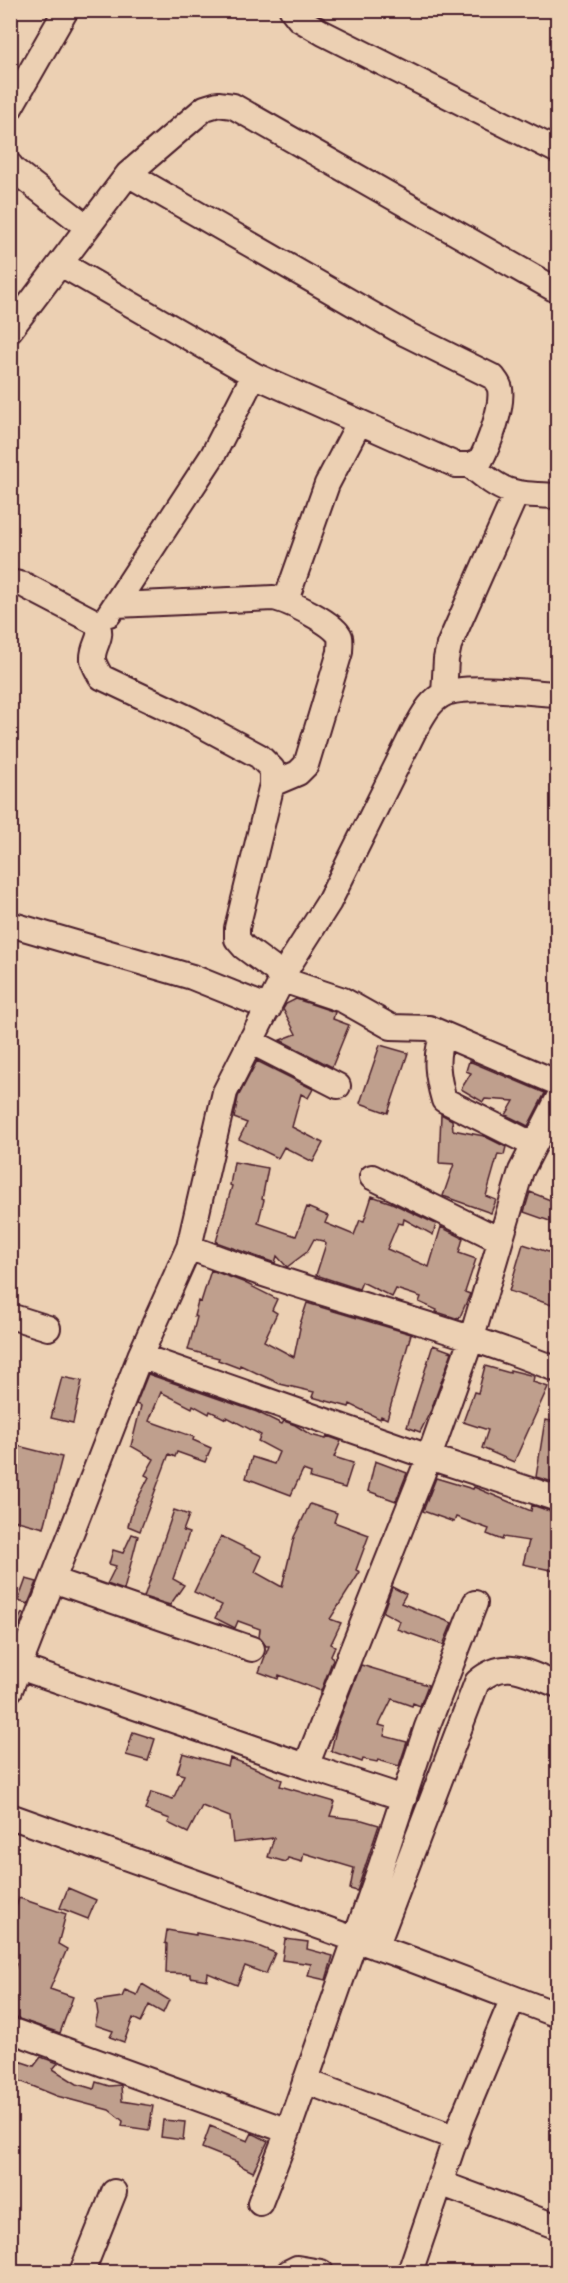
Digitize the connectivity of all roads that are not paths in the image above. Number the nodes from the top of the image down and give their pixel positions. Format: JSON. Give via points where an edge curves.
{"nodes":[{"id":1,"x":66,"y":10,"type":"edge"},
{"id":2,"x":292,"y":10,"type":"edge"},
{"id":3,"x":16,"y":81,"type":"edge"},
{"id":4,"x":10,"y":108,"type":"edge"},
{"id":5,"x":558,"y":151,"type":"edge"},
{"id":6,"x":10,"y":165,"type":"edge"},
{"id":7,"x":128,"y":174,"type":"junction"},
{"id":8,"x":87,"y":227,"type":"junction"},
{"id":9,"x":61,"y":264,"type":"junction"},
{"id":10,"x":558,"y":291,"type":"edge"},
{"id":11,"x":10,"y":330,"type":"edge"},
{"id":12,"x":254,"y":375,"type":"junction"},
{"id":13,"x":359,"y":423,"type":"junction"},
{"id":14,"x":470,"y":465,"type":"junction"},
{"id":15,"x":516,"y":494,"type":"junction"},
{"id":16,"x":558,"y":496,"type":"edge"},
{"id":17,"x":10,"y":582,"type":"edge"},
{"id":18,"x":286,"y":600,"type":"junction"},
{"id":19,"x":116,"y":605,"type":"junction"},
{"id":20,"x":100,"y":628,"type":"junction"},
{"id":21,"x":444,"y":694,"type":"junction"},
{"id":22,"x":558,"y":694,"type":"edge"},
{"id":23,"x":273,"y":784,"type":"junction"},
{"id":24,"x":10,"y":924,"type":"edge"},
{"id":25,"x":280,"y":979,"type":"junction"},
{"id":26,"x":269,"y":1008,"type":"junction"},
{"id":27,"x":444,"y":1035,"type":"junction"},
{"id":28,"x":250,"y":1041,"type":"junction"},
{"id":29,"x":558,"y":1083,"type":"edge"},
{"id":30,"x":338,"y":1086,"type":"dead end"},
{"id":31,"x":558,"y":1100,"type":"edge"},
{"id":32,"x":534,"y":1144,"type":"junction"},
{"id":33,"x":372,"y":1177,"type":"dead end"},
{"id":34,"x":500,"y":1240,"type":"junction"},
{"id":35,"x":189,"y":1247,"type":"junction"},
{"id":36,"x":10,"y":1316,"type":"edge"},
{"id":37,"x":48,"y":1328,"type":"dead end"},
{"id":38,"x":472,"y":1337,"type":"junction"},
{"id":39,"x":140,"y":1356,"type":"junction"},
{"id":40,"x":558,"y":1370,"type":"edge"},
{"id":41,"x":429,"y":1457,"type":"junction"},
{"id":42,"x":558,"y":1499,"type":"edge"},
{"id":43,"x":53,"y":1580,"type":"junction"},
{"id":44,"x":475,"y":1604,"type":"dead end"},
{"id":45,"x":252,"y":1648,"type":"dead end"},
{"id":46,"x":19,"y":1667,"type":"junction"},
{"id":47,"x":558,"y":1685,"type":"edge"},
{"id":48,"x":10,"y":1690,"type":"edge"},
{"id":49,"x":306,"y":1766,"type":"junction"},
{"id":50,"x":404,"y":1798,"type":"junction"},
{"id":51,"x":10,"y":1816,"type":"edge"},
{"id":52,"x":365,"y":1943,"type":"junction"},
{"id":53,"x":513,"y":1998,"type":"junction"},
{"id":54,"x":558,"y":2015,"type":"edge"},
{"id":55,"x":10,"y":2030,"type":"edge"},
{"id":56,"x":305,"y":2081,"type":"junction"},
{"id":57,"x":288,"y":2131,"type":"junction"},
{"id":58,"x":456,"y":2138,"type":"junction"},
{"id":59,"x":440,"y":2183,"type":"junction"},
{"id":60,"x":114,"y":2192,"type":"dead end"},
{"id":61,"x":260,"y":2203,"type":"dead end"},
{"id":62,"x":558,"y":2227,"type":"edge"},
{"id":63,"x":82,"y":2272,"type":"edge"},
{"id":64,"x":290,"y":2272,"type":"edge"},
{"id":65,"x":321,"y":2272,"type":"edge"},
{"id":66,"x":410,"y":2272,"type":"edge"}],
"edges":[{"from":1,"to":3,"type":"street"},
{"from":2,"to":5,"type":"street","via":[[299,19],[323,33]]},
{"from":3,"to":4,"type":"street"},
{"from":6,"to":8,"type":"street"},
{"from":7,"to":8,"type":"street"},
{"from":7,"to":10,"type":"street","via":[[205,108],[218,104],[233,106]]},
{"from":7,"to":14,"type":"street","via":[[406,334],[493,377],[500,386],[500,398],[487,448],[480,461]]},
{"from":8,"to":9,"type":"street"},
{"from":9,"to":11,"type":"street"},
{"from":9,"to":12,"type":"street"},
{"from":12,"to":13,"type":"street"},
{"from":12,"to":19,"type":"street","via":[[213,455]]},
{"from":13,"to":14,"type":"street","via":[[456,465]]},
{"from":13,"to":18,"type":"street","via":[[327,484]]},
{"from":14,"to":15,"type":"street","via":[[492,483]]},
{"from":15,"to":16,"type":"street"},
{"from":15,"to":21,"type":"street","via":[[449,645]]},
{"from":17,"to":20,"type":"street","via":[[18,582]]},
{"from":18,"to":19,"type":"street"},
{"from":18,"to":23,"type":"street","via":[[335,630],[340,638],[340,652],[306,765]]},
{"from":19,"to":20,"type":"street"},
{"from":20,"to":23,"type":"street","via":[[93,657],[101,677],[258,756],[272,769]]},
{"from":21,"to":22,"type":"street","via":[[469,690]]},
{"from":21,"to":25,"type":"street","via":[[431,704],[414,731],[329,902]]},
{"from":23,"to":25,"type":"street","via":[[237,939],[275,970]]},
{"from":24,"to":26,"type":"street","via":[[192,977]]},
{"from":25,"to":26,"type":"street"},
{"from":25,"to":27,"type":"street","via":[[344,1000],[391,1027],[429,1028]]},
{"from":26,"to":28,"type":"street"},
{"from":27,"to":29,"type":"street"},
{"from":27,"to":32,"type":"street","via":[[438,1046],[438,1079],[444,1100]]},
{"from":28,"to":30,"type":"street"},
{"from":28,"to":35,"type":"street","via":[[225,1092]]},
{"from":31,"to":32,"type":"street"},
{"from":32,"to":34,"type":"street","via":[[521,1171]]},
{"from":33,"to":34,"type":"street"},
{"from":34,"to":38,"type":"street"},
{"from":35,"to":38,"type":"street","via":[[371,1309]]},
{"from":35,"to":39,"type":"street"},
{"from":36,"to":37,"type":"street"},
{"from":38,"to":40,"type":"street"},
{"from":38,"to":41,"type":"street"},
{"from":39,"to":41,"type":"street"},
{"from":39,"to":43,"type":"street"},
{"from":41,"to":42,"type":"street"},
{"from":41,"to":49,"type":"street"},
{"from":43,"to":45,"type":"street"},
{"from":43,"to":46,"type":"street"},
{"from":44,"to":50,"type":"street"},
{"from":46,"to":48,"type":"street"},
{"from":46,"to":49,"type":"street"},
{"from":47,"to":52,"type":"street","via":[[519,1670],[499,1668],[477,1682]]},
{"from":49,"to":50,"type":"street"},
{"from":50,"to":52,"type":"street"},
{"from":51,"to":52,"type":"street"},
{"from":52,"to":53,"type":"street"},
{"from":52,"to":56,"type":"street"},
{"from":53,"to":54,"type":"street"},
{"from":53,"to":58,"type":"street"},
{"from":55,"to":57,"type":"street"},
{"from":56,"to":57,"type":"street"},
{"from":56,"to":58,"type":"street"},
{"from":57,"to":61,"type":"street"},
{"from":58,"to":59,"type":"street"},
{"from":59,"to":62,"type":"street"},
{"from":59,"to":66,"type":"street"},
{"from":60,"to":63,"type":"street"},
{"from":64,"to":65,"type":"street","via":[[297,2268]]}]}
